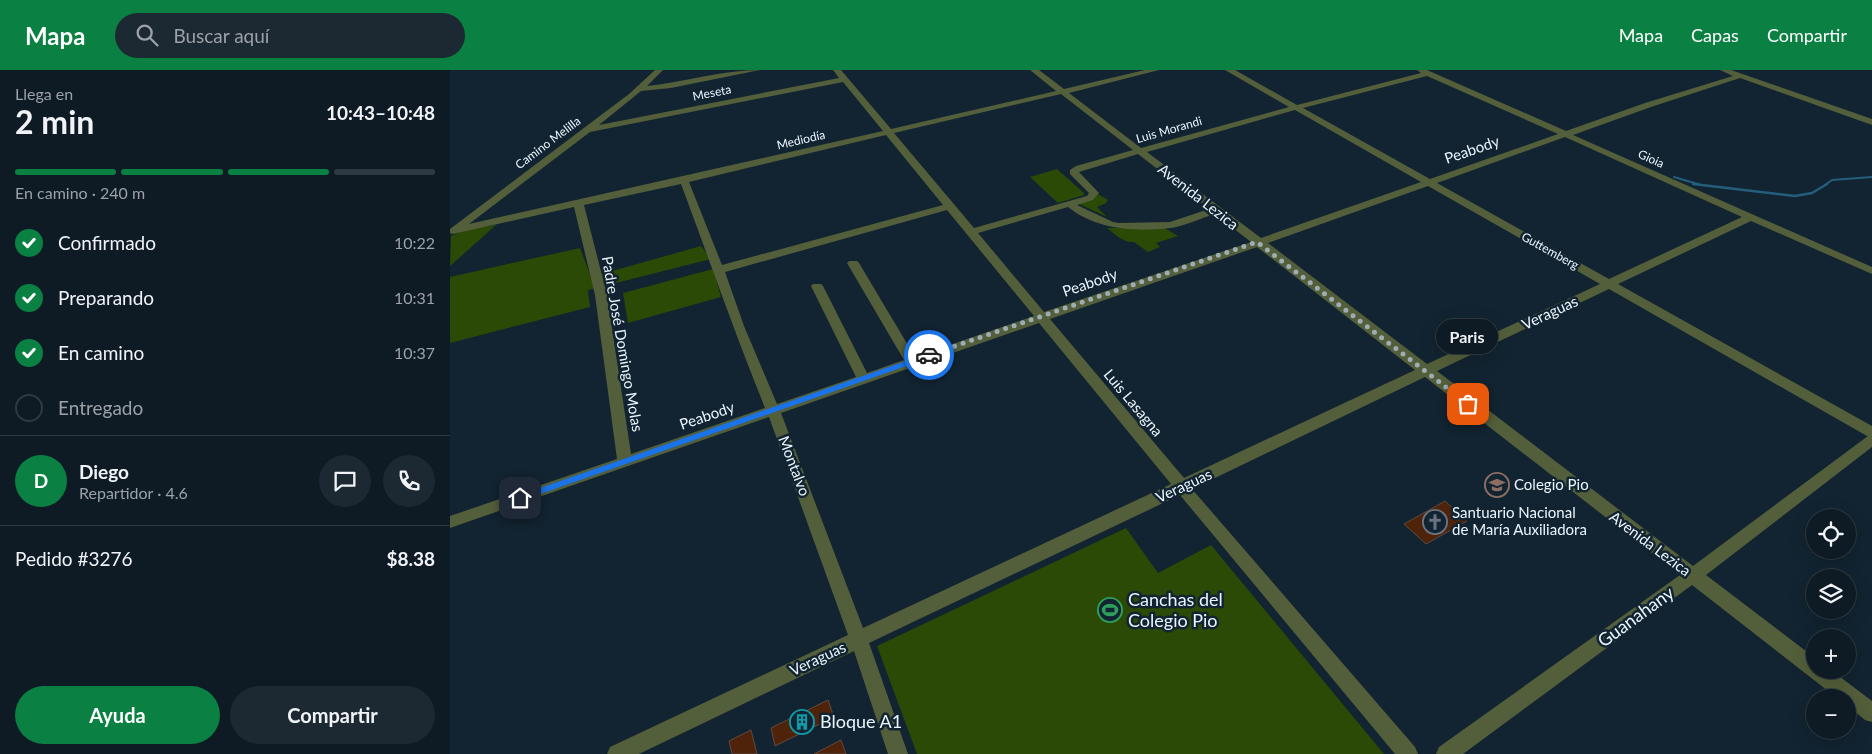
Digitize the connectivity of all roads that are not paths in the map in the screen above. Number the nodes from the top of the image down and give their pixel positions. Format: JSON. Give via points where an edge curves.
{"nodes":[{"id":1,"x":670,"y":70,"type":"edge"},
{"id":2,"x":756,"y":70,"type":"edge"},
{"id":3,"x":1034,"y":70,"type":"edge"},
{"id":4,"x":1155,"y":70,"type":"edge"},
{"id":5,"x":1229,"y":70,"type":"edge"},
{"id":6,"x":1724,"y":70,"type":"edge"},
{"id":7,"x":1424,"y":71,"type":"edge"},
{"id":8,"x":657,"y":72,"type":"edge"},
{"id":9,"x":841,"y":74,"type":"edge"},
{"id":10,"x":1740,"y":76,"type":"junction"},
{"id":11,"x":640,"y":90,"type":"junction"},
{"id":12,"x":1062,"y":92,"type":"junction"},
{"id":13,"x":1294,"y":108,"type":"junction"},
{"id":14,"x":1872,"y":122,"type":"edge"},
{"id":15,"x":584,"y":131,"type":"junction"},
{"id":16,"x":889,"y":132,"type":"junction"},
{"id":17,"x":1566,"y":135,"type":"junction"},
{"id":18,"x":1140,"y":151,"type":"junction"},
{"id":19,"x":684,"y":180,"type":"junction"},
{"id":20,"x":1427,"y":182,"type":"junction"},
{"id":21,"x":578,"y":203,"type":"junction"},
{"id":22,"x":1070,"y":204,"type":"junction"},
{"id":23,"x":950,"y":206,"type":"junction"},
{"id":24,"x":1216,"y":210,"type":"junction"},
{"id":25,"x":471,"y":216,"type":"junction"},
{"id":26,"x":1750,"y":217,"type":"junction"},
{"id":27,"x":450,"y":220,"type":"edge"},
{"id":28,"x":971,"y":232,"type":"junction"},
{"id":29,"x":451,"y":233,"type":"edge"},
{"id":30,"x":1257,"y":242,"type":"junction"},
{"id":31,"x":853,"y":263,"type":"dead end"},
{"id":32,"x":718,"y":270,"type":"junction"},
{"id":33,"x":1872,"y":271,"type":"edge"},
{"id":34,"x":1610,"y":285,"type":"junction"},
{"id":35,"x":817,"y":286,"type":"dead end"},
{"id":36,"x":1040,"y":317,"type":"junction"},
{"id":37,"x":911,"y":361,"type":"junction"},
{"id":38,"x":1425,"y":372,"type":"junction"},
{"id":39,"x":864,"y":378,"type":"junction"},
{"id":40,"x":772,"y":410,"type":"junction"},
{"id":41,"x":1872,"y":432,"type":"edge"},
{"id":42,"x":1872,"y":440,"type":"edge"},
{"id":43,"x":625,"y":462,"type":"junction"},
{"id":44,"x":1182,"y":487,"type":"junction"},
{"id":45,"x":450,"y":522,"type":"edge"},
{"id":46,"x":1692,"y":576,"type":"junction"},
{"id":47,"x":859,"y":640,"type":"junction"},
{"id":48,"x":1806,"y":663,"type":"edge"},
{"id":49,"x":1827,"y":679,"type":"edge"},
{"id":50,"x":1872,"y":713,"type":"edge"},
{"id":51,"x":617,"y":754,"type":"edge"},
{"id":52,"x":898,"y":754,"type":"edge"},
{"id":53,"x":1408,"y":754,"type":"edge"},
{"id":54,"x":1446,"y":754,"type":"edge"}],
"edges":[{"from":1,"to":8,"type":"street"},
{"from":2,"to":11,"type":"street"},
{"from":3,"to":12,"type":"street","name":"Avenida Lezica"},
{"from":4,"to":12,"type":"street","name":"Mediodía"},
{"from":5,"to":13,"type":"street","name":"Guttemberg"},
{"from":6,"to":10,"type":"street"},
{"from":7,"to":13,"type":"street","name":"Luis Morandi"},
{"from":7,"to":17,"type":"street","name":"Gioia"},
{"from":8,"to":11,"type":"street","name":"Camino Melilla"},
{"from":9,"to":15,"type":"street","name":"Meseta"},
{"from":9,"to":16,"type":"street","name":"Luis Lasagna"},
{"from":10,"to":14,"type":"street"},
{"from":10,"to":17,"type":"street","name":"Peabody"},
{"from":11,"to":15,"type":"street","name":"Camino Melilla"},
{"from":12,"to":16,"type":"street","name":"Mediodía"},
{"from":12,"to":18,"type":"street","name":"Avenida Lezica"},
{"from":13,"to":18,"type":"street","name":"Luis Morandi"},
{"from":13,"to":20,"type":"street","name":"Guttemberg"},
{"from":15,"to":25,"type":"street","name":"Camino Melilla"},
{"from":16,"to":19,"type":"street","name":"Mediodía"},
{"from":16,"to":23,"type":"street","name":"Luis Lasagna"},
{"from":17,"to":20,"type":"street","name":"Peabody"},
{"from":17,"to":26,"type":"street","name":"Gioia"},
{"from":18,"to":22,"type":"street","name":"Luis Morandi","via":[[1074,170],[1094,193],[1090,198]]},
{"from":18,"to":24,"type":"street","name":"Avenida Lezica"},
{"from":19,"to":21,"type":"street","name":"Mediodía"},
{"from":19,"to":32,"type":"street","name":"Montalvo"},
{"from":20,"to":30,"type":"street","name":"Peabody"},
{"from":20,"to":34,"type":"street","name":"Guttemberg"},
{"from":21,"to":29,"type":"street","name":"Mediodía"},
{"from":21,"to":43,"type":"street","name":"Padre José Domingo Molas","via":[[601,295]]},
{"from":22,"to":24,"type":"street","via":[[1079,211],[1119,226],[1171,225]]},
{"from":22,"to":28,"type":"street","name":"Luis Morandi"},
{"from":23,"to":28,"type":"street","name":"Luis Lasagna"},
{"from":23,"to":32,"type":"street"},
{"from":24,"to":30,"type":"street","name":"Avenida Lezica"},
{"from":25,"to":27,"type":"street"},
{"from":25,"to":29,"type":"street","name":"Camino Melilla"},
{"from":26,"to":33,"type":"street","name":"Gioia"},
{"from":26,"to":34,"type":"street","name":"Veraguas"},
{"from":28,"to":36,"type":"street","name":"Luis Lasagna"},
{"from":30,"to":36,"type":"street","name":"Peabody"},
{"from":30,"to":38,"type":"street","name":"Avenida Lezica"},
{"from":31,"to":37,"type":"street"},
{"from":32,"to":40,"type":"street","name":"Montalvo"},
{"from":34,"to":38,"type":"street","name":"Veraguas"},
{"from":34,"to":41,"type":"street","name":"Guttemberg"},
{"from":35,"to":39,"type":"street"},
{"from":36,"to":37,"type":"street","name":"Peabody"},
{"from":36,"to":44,"type":"street","name":"Luis Lasagna"},
{"from":37,"to":39,"type":"street","name":"Peabody"},
{"from":38,"to":44,"type":"street","name":"Veraguas"},
{"from":38,"to":46,"type":"street","name":"Avenida Lezica"},
{"from":39,"to":40,"type":"street","name":"Peabody"},
{"from":40,"to":43,"type":"street","name":"Peabody"},
{"from":40,"to":47,"type":"street","name":"Montalvo"},
{"from":42,"to":46,"type":"street","name":"Guanahany"},
{"from":43,"to":45,"type":"street","name":"Peabody"},
{"from":44,"to":47,"type":"street","name":"Veraguas"},
{"from":44,"to":53,"type":"street","name":"Luis Lasagna"},
{"from":46,"to":48,"type":"street","name":"Avenida Lezica"},
{"from":46,"to":54,"type":"street","name":"Guanahany"},
{"from":47,"to":51,"type":"street","name":"Veraguas"},
{"from":47,"to":52,"type":"street","name":"Montalvo"},
{"from":49,"to":50,"type":"street","name":"Avenida Lezica"}]}
